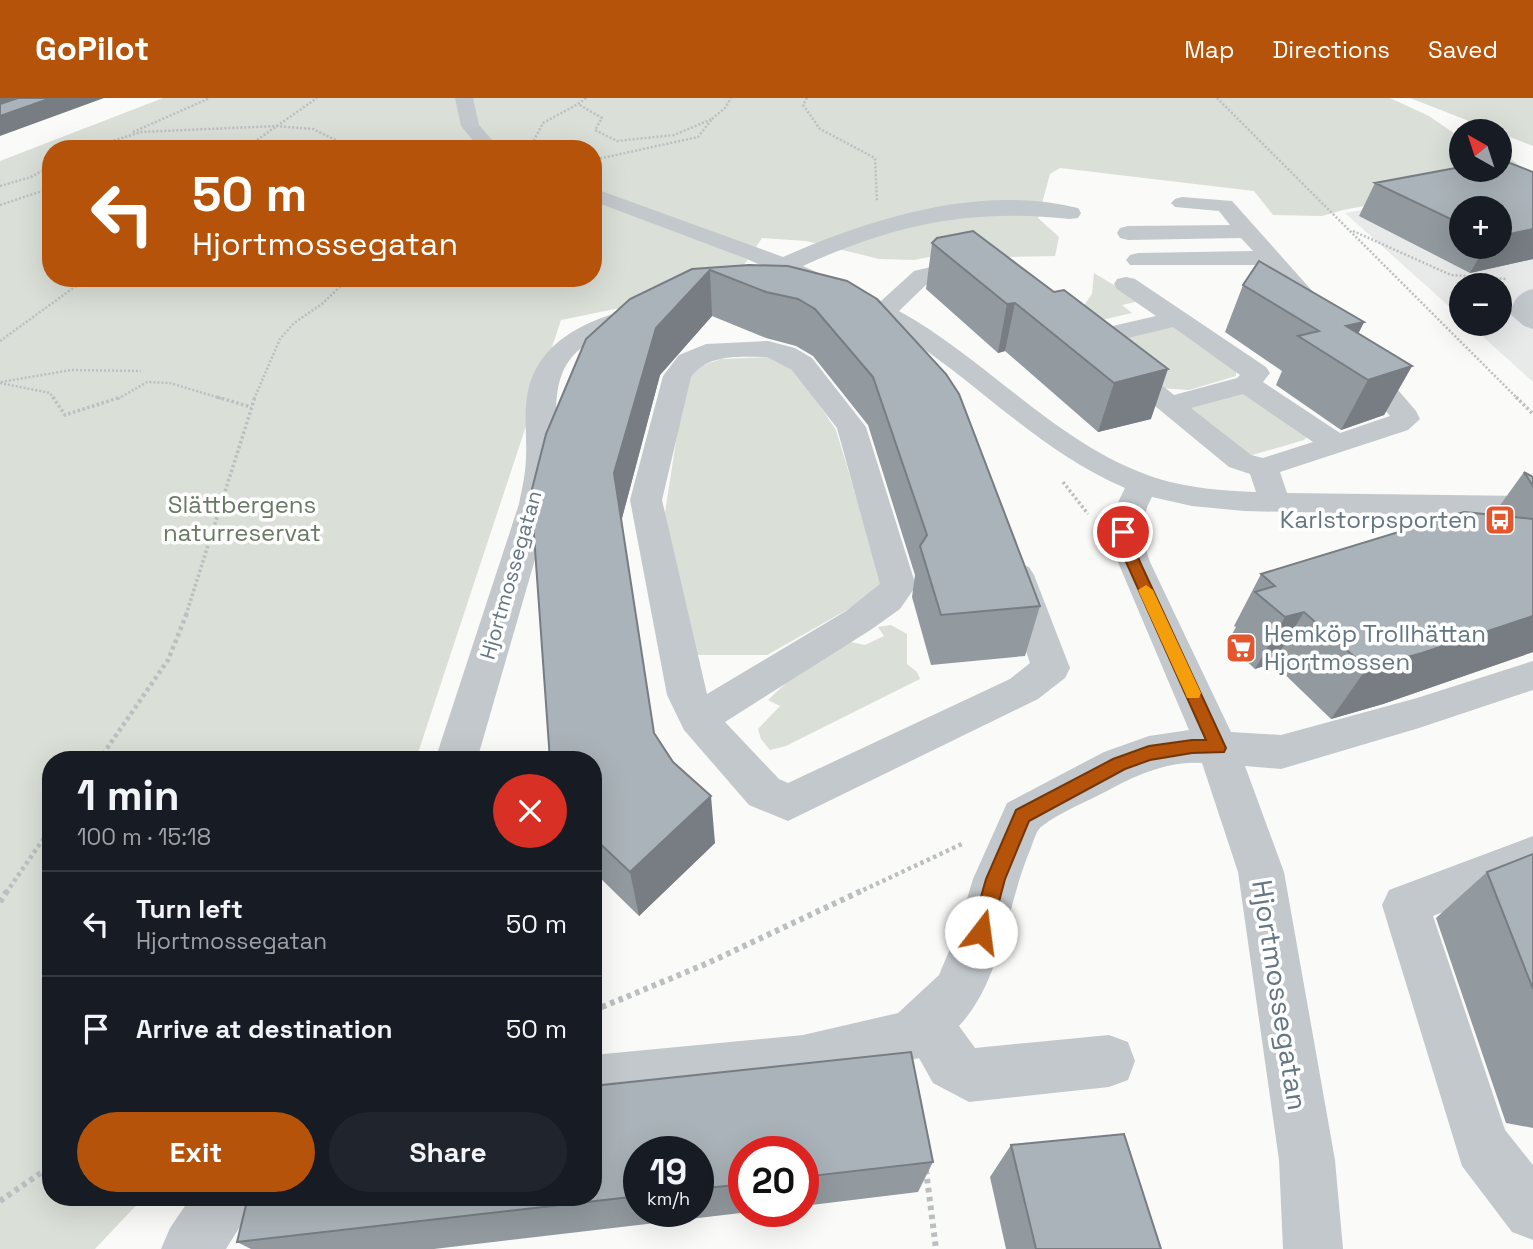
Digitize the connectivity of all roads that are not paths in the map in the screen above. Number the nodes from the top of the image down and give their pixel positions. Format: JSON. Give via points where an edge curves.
{"nodes":[{"id":1,"x":464,"y":98,"type":"edge"},
{"id":2,"x":483,"y":140,"type":"edge"},
{"id":3,"x":602,"y":197,"type":"edge"},
{"id":4,"x":1182,"y":203,"type":"dead end"},
{"id":5,"x":1070,"y":213,"type":"dead end"},
{"id":6,"x":1249,"y":230,"type":"junction"},
{"id":7,"x":1128,"y":233,"type":"dead end"},
{"id":8,"x":1272,"y":258,"type":"junction"},
{"id":9,"x":1138,"y":260,"type":"dead end"},
{"id":10,"x":781,"y":267,"type":"junction"},
{"id":11,"x":997,"y":280,"type":"edge"},
{"id":12,"x":1126,"y":284,"type":"dead end"},
{"id":13,"x":1533,"y":296,"type":"edge"},
{"id":14,"x":795,"y":302,"type":"edge"},
{"id":15,"x":675,"y":309,"type":"edge"},
{"id":16,"x":873,"y":317,"type":"junction"},
{"id":17,"x":1176,"y":318,"type":"junction"},
{"id":18,"x":1533,"y":321,"type":"edge"},
{"id":19,"x":1063,"y":328,"type":"edge"},
{"id":20,"x":1087,"y":340,"type":"junction"},
{"id":21,"x":909,"y":366,"type":"edge"},
{"id":22,"x":1247,"y":384,"type":"junction"},
{"id":23,"x":1169,"y":405,"type":"junction"},
{"id":24,"x":1334,"y":443,"type":"junction"},
{"id":25,"x":1263,"y":468,"type":"junction"},
{"id":26,"x":1144,"y":484,"type":"junction"},
{"id":27,"x":1278,"y":503,"type":"junction"},
{"id":28,"x":1533,"y":506,"type":"edge"},
{"id":29,"x":1003,"y":538,"type":"edge"},
{"id":30,"x":1533,"y":674,"type":"edge"},
{"id":31,"x":698,"y":719,"type":"junction"},
{"id":32,"x":1217,"y":748,"type":"junction"},
{"id":33,"x":459,"y":751,"type":"edge"},
{"id":34,"x":1533,"y":856,"type":"edge"},
{"id":35,"x":927,"y":1023,"type":"junction"},
{"id":36,"x":1109,"y":1061,"type":"dead end"},
{"id":37,"x":602,"y":1081,"type":"edge"},
{"id":38,"x":1525,"y":1192,"type":"edge"},
{"id":39,"x":220,"y":1206,"type":"edge"},
{"id":40,"x":191,"y":1249,"type":"edge"},
{"id":41,"x":1313,"y":1249,"type":"edge"}],
"edges":[{"from":1,"to":2,"type":"street","via":[[470,126]]},
{"from":3,"to":10,"type":"street"},
{"from":4,"to":6,"type":"street","via":[[1226,205]]},
{"from":5,"to":10,"type":"street","via":[[983,206],[941,211],[834,243]]},
{"from":6,"to":7,"type":"street"},
{"from":6,"to":8,"type":"street"},
{"from":8,"to":9,"type":"street"},
{"from":8,"to":24,"type":"street","via":[[1405,419]]},
{"from":10,"to":16,"type":"street"},
{"from":11,"to":16,"type":"street","via":[[976,263],[922,276]]},
{"from":12,"to":17,"type":"street"},
{"from":13,"to":18,"type":"street","via":[[1525,303],[1523,314]]},
{"from":14,"to":16,"type":"street"},
{"from":15,"to":33,"type":"street","name":"Hjortmossegatan","via":[[635,315],[580,335],[549,370],[539,409],[541,469],[523,549]]},
{"from":16,"to":21,"type":"street"},
{"from":16,"to":26,"type":"street","via":[[965,366],[1041,429],[1082,455]]},
{"from":17,"to":20,"type":"street"},
{"from":17,"to":22,"type":"street","via":[[1256,373]]},
{"from":19,"to":20,"type":"street"},
{"from":20,"to":23,"type":"street"},
{"from":22,"to":23,"type":"street"},
{"from":22,"to":24,"type":"street"},
{"from":23,"to":25,"type":"street","via":[[1240,461]]},
{"from":24,"to":25,"type":"street"},
{"from":25,"to":27,"type":"street"},
{"from":26,"to":27,"type":"street"},
{"from":26,"to":32,"type":"street","name":"Hjortmossegatan","via":[[1125,513],[1123,532]]},
{"from":27,"to":28,"type":"street"},
{"from":29,"to":31,"type":"street","via":[[1051,668],[1024,689],[788,803],[764,792]]},
{"from":30,"to":32,"type":"street","via":[[1419,713],[1281,752]]},
{"from":31,"to":31,"type":"street","via":[[687,695],[646,500],[677,376],[689,361],[715,349],[768,349],[802,364],[851,427],[898,586],[859,620]]},
{"from":32,"to":35,"type":"street","via":[[1192,746],[1149,753],[1022,816],[957,992]]},
{"from":32,"to":41,"type":"street","name":"Hjortmossegatan","via":[[1261,872],[1307,1160]]},
{"from":34,"to":38,"type":"street","via":[[1406,905],[1482,1146]]},
{"from":35,"to":36,"type":"street","via":[[952,1064],[968,1075]]},
{"from":35,"to":37,"type":"street","via":[[909,1036],[803,1061]]},
{"from":39,"to":40,"type":"street"}]}
